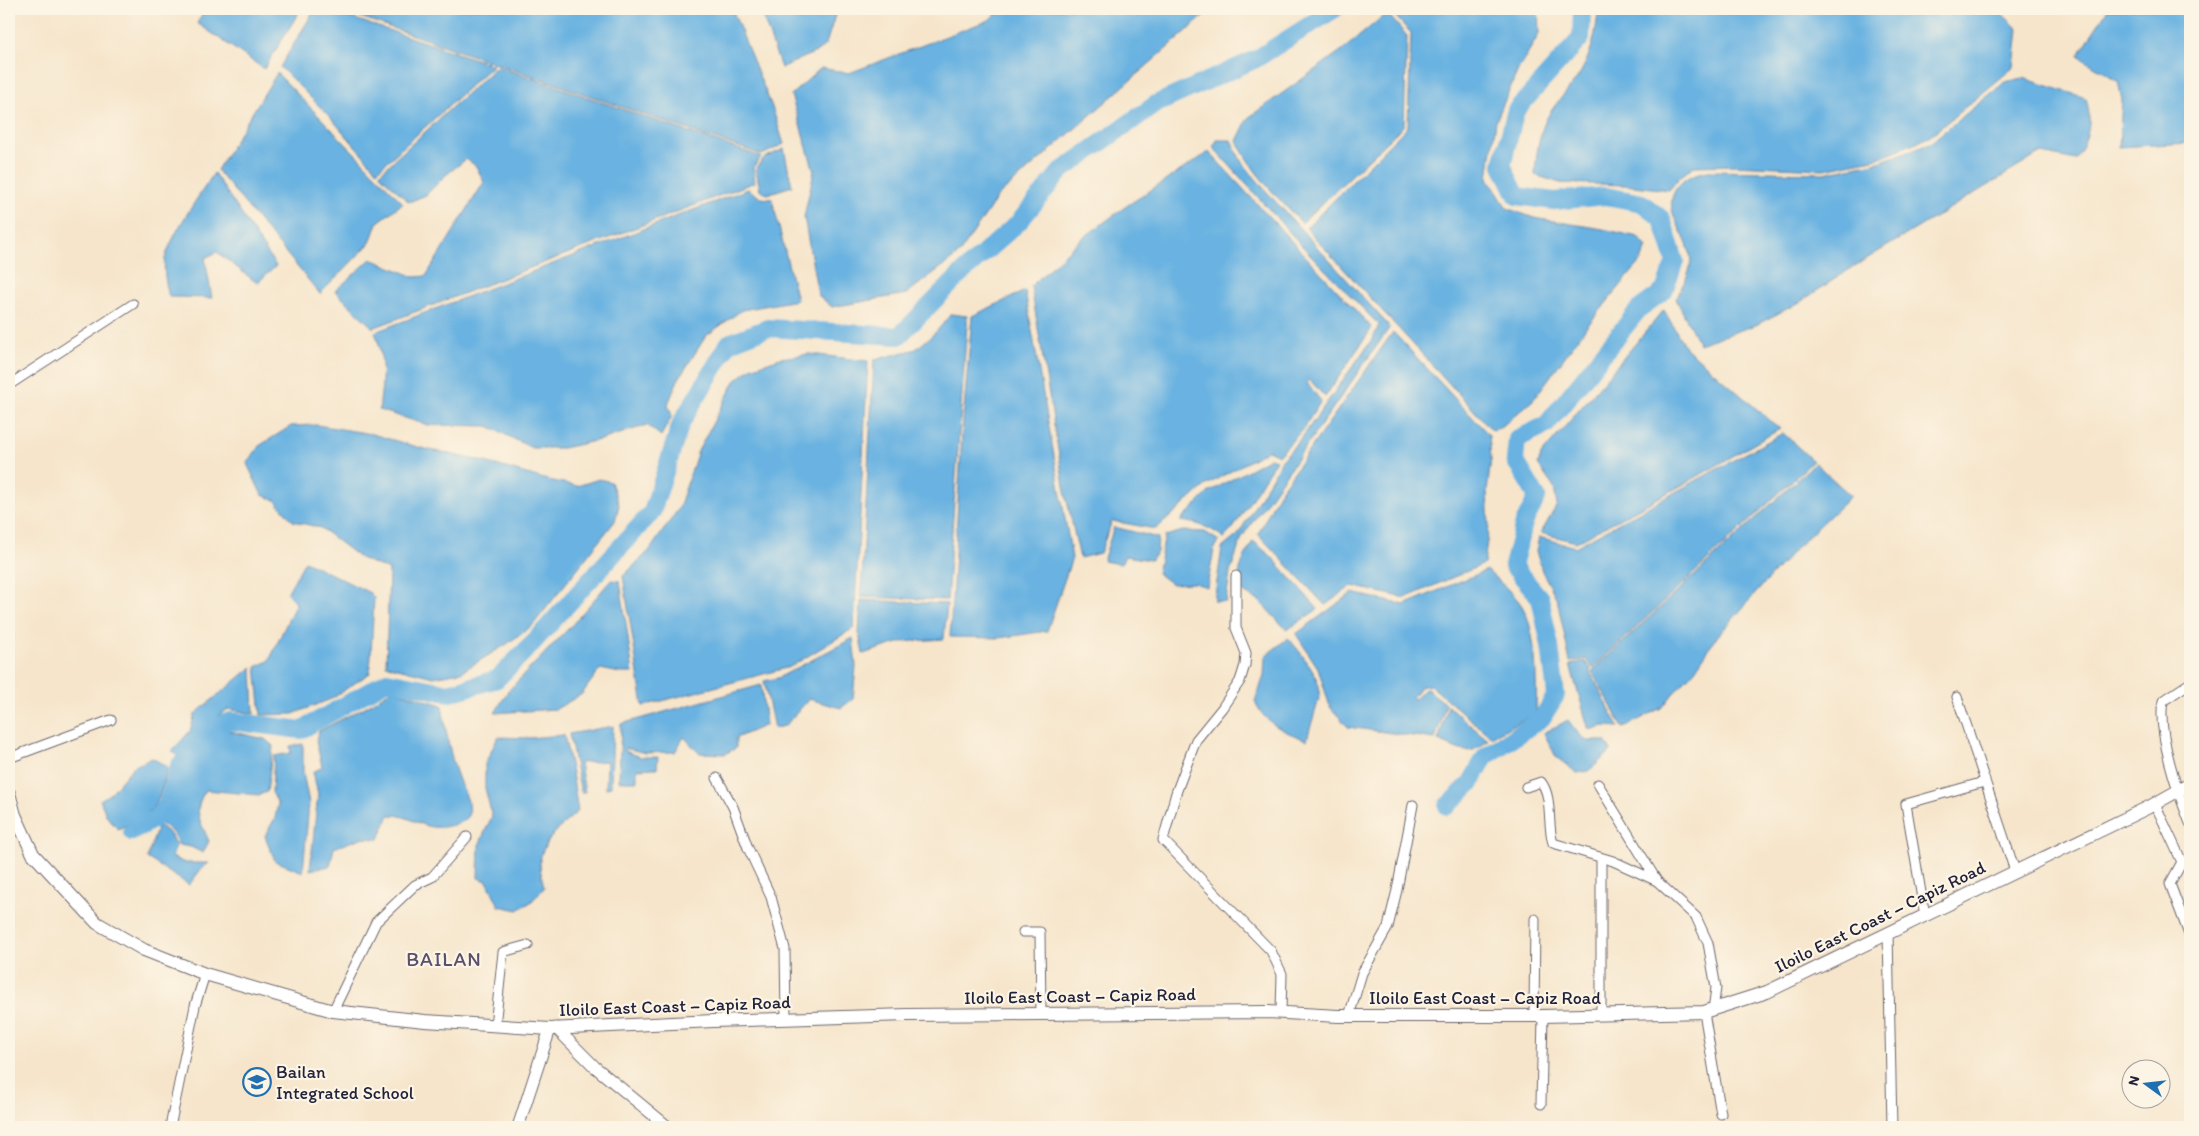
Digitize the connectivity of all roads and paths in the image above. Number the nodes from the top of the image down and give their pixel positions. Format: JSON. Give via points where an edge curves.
{"nodes":[{"id":1,"x":133,"y":304,"type":"dead end"},
{"id":2,"x":9,"y":385,"type":"edge"},
{"id":3,"x":1236,"y":576,"type":"dead end"},
{"id":4,"x":2190,"y":683,"type":"edge"},
{"id":5,"x":1957,"y":698,"type":"dead end"},
{"id":6,"x":111,"y":720,"type":"dead end"},
{"id":7,"x":9,"y":758,"type":"edge"},
{"id":8,"x":718,"y":778,"type":"dead end"},
{"id":9,"x":1984,"y":782,"type":"junction"},
{"id":10,"x":1598,"y":784,"type":"dead end"},
{"id":11,"x":2190,"y":784,"type":"edge"},
{"id":12,"x":1526,"y":787,"type":"dead end"},
{"id":13,"x":2178,"y":792,"type":"junction"},
{"id":14,"x":9,"y":793,"type":"edge"},
{"id":15,"x":2155,"y":804,"type":"junction"},
{"id":16,"x":1413,"y":805,"type":"dead end"},
{"id":17,"x":12,"y":815,"type":"edge"},
{"id":18,"x":2190,"y":823,"type":"edge"},
{"id":19,"x":467,"y":837,"type":"dead end"},
{"id":20,"x":1601,"y":858,"type":"junction"},
{"id":21,"x":2015,"y":871,"type":"junction"},
{"id":22,"x":1657,"y":881,"type":"junction"},
{"id":23,"x":1925,"y":916,"type":"junction"},
{"id":24,"x":1535,"y":919,"type":"dead end"},
{"id":25,"x":1023,"y":932,"type":"dead end"},
{"id":26,"x":1888,"y":933,"type":"junction"},
{"id":27,"x":2190,"y":937,"type":"edge"},
{"id":28,"x":528,"y":945,"type":"dead end"},
{"id":29,"x":205,"y":974,"type":"junction"},
{"id":30,"x":332,"y":1011,"type":"junction"},
{"id":31,"x":1709,"y":1011,"type":"junction"},
{"id":32,"x":1281,"y":1012,"type":"junction"},
{"id":33,"x":1041,"y":1014,"type":"junction"},
{"id":34,"x":1601,"y":1015,"type":"junction"},
{"id":35,"x":1348,"y":1016,"type":"junction"},
{"id":36,"x":1538,"y":1016,"type":"junction"},
{"id":37,"x":786,"y":1019,"type":"junction"},
{"id":38,"x":495,"y":1026,"type":"junction"},
{"id":39,"x":553,"y":1029,"type":"junction"},
{"id":40,"x":1541,"y":1104,"type":"dead end"},
{"id":41,"x":1721,"y":1114,"type":"dead end"},
{"id":42,"x":170,"y":1127,"type":"edge"},
{"id":43,"x":518,"y":1127,"type":"edge"},
{"id":44,"x":668,"y":1127,"type":"edge"},
{"id":45,"x":1892,"y":1127,"type":"edge"}],
"edges":[{"from":1,"to":2,"type":"street"},
{"from":3,"to":32,"type":"street","via":[[1236,628],[1246,653],[1245,665],[1240,681],[1196,740],[1163,840],[1271,951],[1282,974]]},
{"from":4,"to":13,"type":"street","via":[[2163,701],[2160,716]]},
{"from":5,"to":9,"type":"street"},
{"from":6,"to":7,"type":"street"},
{"from":8,"to":37,"type":"street","via":[[771,897],[785,950]]},
{"from":9,"to":21,"type":"street"},
{"from":9,"to":23,"type":"street","via":[[1906,804]]},
{"from":10,"to":22,"type":"street"},
{"from":11,"to":13,"type":"main road","name":"Iloilo East Coast – Capiz Road"},
{"from":12,"to":20,"type":"street","via":[[1542,782],[1546,788],[1553,843]]},
{"from":13,"to":15,"type":"main road","name":"Iloilo East Coast – Capiz Road"},
{"from":13,"to":18,"type":"street"},
{"from":14,"to":17,"type":"main road","name":"Iloilo East Coast – Capiz Road"},
{"from":15,"to":21,"type":"main road","name":"Iloilo East Coast – Capiz Road"},
{"from":15,"to":27,"type":"street","via":[[2182,862],[2170,884]]},
{"from":16,"to":35,"type":"street","via":[[1388,927],[1362,973]]},
{"from":17,"to":29,"type":"main road","name":"Iloilo East Coast – Capiz Road","via":[[33,854],[97,923],[144,950]]},
{"from":19,"to":30,"type":"street","via":[[432,877],[415,885],[376,922]]},
{"from":20,"to":22,"type":"street"},
{"from":20,"to":34,"type":"street"},
{"from":21,"to":23,"type":"main road","name":"Iloilo East Coast – Capiz Road"},
{"from":22,"to":31,"type":"street","via":[[1696,917],[1708,943],[1716,988]]},
{"from":23,"to":26,"type":"main road","name":"Iloilo East Coast – Capiz Road"},
{"from":24,"to":36,"type":"street"},
{"from":25,"to":33,"type":"street","via":[[1040,932]]},
{"from":26,"to":31,"type":"main road","name":"Iloilo East Coast – Capiz Road","via":[[1766,992]]},
{"from":26,"to":45,"type":"street"},
{"from":28,"to":38,"type":"street","via":[[503,952]]},
{"from":29,"to":30,"type":"main road","name":"Iloilo East Coast – Capiz Road"},
{"from":29,"to":42,"type":"street","via":[[195,1006]]},
{"from":30,"to":38,"type":"main road","name":"Iloilo East Coast – Capiz Road"},
{"from":31,"to":34,"type":"main road","name":"Iloilo East Coast – Capiz Road"},
{"from":31,"to":41,"type":"street"},
{"from":32,"to":33,"type":"main road","name":"Iloilo East Coast – Capiz Road"},
{"from":32,"to":35,"type":"main road","name":"Iloilo East Coast – Capiz Road"},
{"from":33,"to":37,"type":"main road","name":"Iloilo East Coast – Capiz Road"},
{"from":34,"to":36,"type":"main road","name":"Iloilo East Coast – Capiz Road"},
{"from":35,"to":36,"type":"main road","name":"Iloilo East Coast – Capiz Road"},
{"from":36,"to":40,"type":"street"},
{"from":37,"to":39,"type":"main road","name":"Iloilo East Coast – Capiz Road"},
{"from":38,"to":39,"type":"main road","name":"Iloilo East Coast – Capiz Road"},
{"from":39,"to":43,"type":"main road"},
{"from":39,"to":44,"type":"main road"}]}
